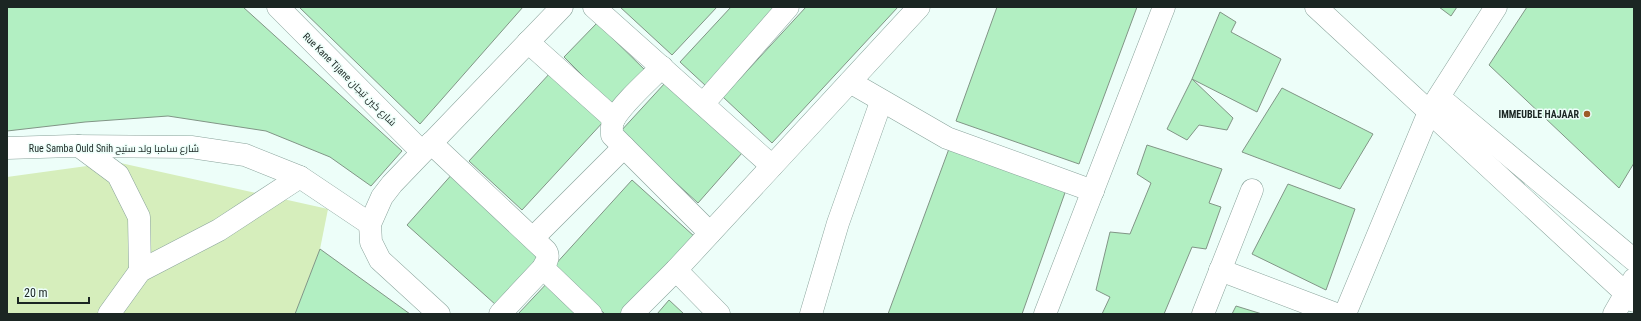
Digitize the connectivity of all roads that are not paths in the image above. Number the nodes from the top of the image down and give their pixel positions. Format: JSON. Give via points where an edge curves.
{"nodes":[{"id":1,"x":278,"y":7,"type":"edge"},
{"id":2,"x":562,"y":7,"type":"edge"},
{"id":3,"x":594,"y":7,"type":"edge"},
{"id":4,"x":788,"y":7,"type":"edge"},
{"id":5,"x":919,"y":7,"type":"edge"},
{"id":6,"x":1164,"y":7,"type":"edge"},
{"id":7,"x":1316,"y":7,"type":"edge"},
{"id":8,"x":1496,"y":7,"type":"edge"},
{"id":9,"x":528,"y":42,"type":"junction"},
{"id":10,"x":662,"y":67,"type":"junction"},
{"id":11,"x":850,"y":82,"type":"junction"},
{"id":12,"x":881,"y":102,"type":"junction"},
{"id":13,"x":703,"y":104,"type":"junction"},
{"id":14,"x":1434,"y":104,"type":"junction"},
{"id":15,"x":614,"y":119,"type":"junction"},
{"id":16,"x":79,"y":146,"type":"junction"},
{"id":17,"x":426,"y":147,"type":"junction"},
{"id":18,"x":624,"y":147,"type":"junction"},
{"id":19,"x":7,"y":148,"type":"edge"},
{"id":20,"x":772,"y":166,"type":"junction"},
{"id":21,"x":300,"y":177,"type":"junction"},
{"id":22,"x":1252,"y":190,"type":"dead end"},
{"id":23,"x":1093,"y":191,"type":"junction"},
{"id":24,"x":370,"y":224,"type":"junction"},
{"id":25,"x":710,"y":232,"type":"junction"},
{"id":26,"x":533,"y":238,"type":"junction"},
{"id":27,"x":1634,"y":260,"type":"edge"},
{"id":28,"x":543,"y":268,"type":"junction"},
{"id":29,"x":676,"y":270,"type":"junction"},
{"id":30,"x":1220,"y":270,"type":"junction"},
{"id":31,"x":140,"y":271,"type":"junction"},
{"id":32,"x":1631,"y":291,"type":"edge"},
{"id":33,"x":109,"y":314,"type":"edge"},
{"id":34,"x":439,"y":314,"type":"edge"},
{"id":35,"x":500,"y":314,"type":"edge"},
{"id":36,"x":591,"y":314,"type":"edge"},
{"id":37,"x":632,"y":314,"type":"edge"},
{"id":38,"x":719,"y":314,"type":"edge"},
{"id":39,"x":811,"y":314,"type":"edge"},
{"id":40,"x":1045,"y":314,"type":"edge"},
{"id":41,"x":1203,"y":314,"type":"edge"},
{"id":42,"x":1336,"y":314,"type":"edge"},
{"id":43,"x":1344,"y":314,"type":"edge"},
{"id":44,"x":1614,"y":314,"type":"edge"}],
"edges":[{"from":1,"to":17,"type":"main road","name":"Rue Kane Tijane شارع كين تيجان"},
{"from":2,"to":9,"type":"main road"},
{"from":3,"to":10,"type":"main road"},
{"from":4,"to":13,"type":"main road"},
{"from":5,"to":11,"type":"main road"},
{"from":6,"to":23,"type":"main road"},
{"from":7,"to":14,"type":"main road"},
{"from":8,"to":14,"type":"main road"},
{"from":9,"to":15,"type":"main road"},
{"from":9,"to":17,"type":"main road"},
{"from":10,"to":13,"type":"main road"},
{"from":10,"to":15,"type":"main road"},
{"from":11,"to":12,"type":"main road"},
{"from":11,"to":20,"type":"main road"},
{"from":12,"to":23,"type":"main road","via":[[947,138]]},
{"from":12,"to":39,"type":"main road","via":[[838,223]]},
{"from":13,"to":20,"type":"main road"},
{"from":14,"to":27,"type":"main road"},
{"from":14,"to":32,"type":"main road"},
{"from":14,"to":43,"type":"main road"},
{"from":15,"to":18,"type":"main road","via":[[612,135]]},
{"from":16,"to":19,"type":"main road","name":"Rue Samba Ould Snih شارع سامبا ولد سنيح"},
{"from":16,"to":21,"type":"main road","name":"Rue Samba Ould Snih شارع سامبا ولد سنيح","via":[[191,147],[245,155]]},
{"from":16,"to":31,"type":"main road","via":[[118,175],[139,217]]},
{"from":17,"to":24,"type":"main road","via":[[382,197]]},
{"from":17,"to":26,"type":"main road","name":"Rue Kane Tijane شارع كين تيجان"},
{"from":18,"to":25,"type":"main road"},
{"from":18,"to":26,"type":"main road"},
{"from":20,"to":25,"type":"main road"},
{"from":21,"to":24,"type":"main road","name":"Rue Samba Ould Snih شارع سامبا ولد سنيح"},
{"from":21,"to":31,"type":"main road","via":[[219,230]]},
{"from":22,"to":30,"type":"main road"},
{"from":23,"to":40,"type":"main road"},
{"from":24,"to":34,"type":"main road","via":[[371,242],[380,260]]},
{"from":25,"to":29,"type":"main road"},
{"from":26,"to":28,"type":"main road","name":"Rue Kane Tijane شارع كين تيجان","via":[[548,254]]},
{"from":28,"to":35,"type":"main road"},
{"from":28,"to":36,"type":"main road"},
{"from":29,"to":37,"type":"main road"},
{"from":29,"to":38,"type":"main road"},
{"from":30,"to":41,"type":"main road"},
{"from":30,"to":42,"type":"main road"},
{"from":31,"to":33,"type":"main road"},
{"from":32,"to":44,"type":"main road"}]}
